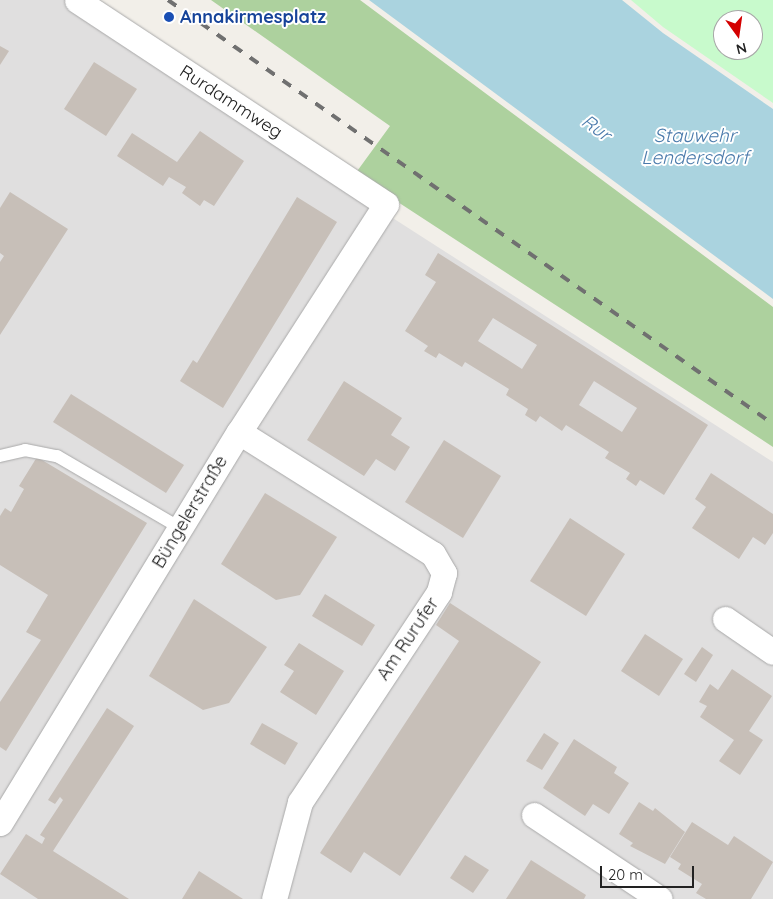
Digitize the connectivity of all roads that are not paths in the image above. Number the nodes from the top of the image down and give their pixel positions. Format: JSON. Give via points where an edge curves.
{"nodes":[{"id":1,"x":80,"y":2,"type":"edge"},
{"id":2,"x":386,"y":204,"type":"joint"},
{"id":3,"x":239,"y":432,"type":"junction"},
{"id":4,"x":0,"y":456,"type":"edge"},
{"id":5,"x":180,"y":528,"type":"junction"},
{"id":6,"x":725,"y":619,"type":"dead end"},
{"id":7,"x":773,"y":652,"type":"edge"},
{"id":8,"x":534,"y":815,"type":"dead end"},
{"id":9,"x":0,"y":823,"type":"edge"},
{"id":10,"x":274,"y":899,"type":"edge"},
{"id":11,"x":660,"y":899,"type":"edge"}],
"edges":[{"from":1,"to":2,"type":"street","name":"Rurdammweg"},
{"from":2,"to":3,"type":"street","name":"Büngelerstraße"},
{"from":3,"to":5,"type":"street","name":"Büngelerstraße"},
{"from":3,"to":10,"type":"street","name":"Am Rurufer","via":[[433,554],[444,573],[439,592],[300,802]]},
{"from":4,"to":5,"type":"lane","via":[[25,450],[57,456]]},
{"from":5,"to":9,"type":"street","name":"Büngelerstraße"},
{"from":6,"to":7,"type":"street"},
{"from":8,"to":11,"type":"street"}]}
